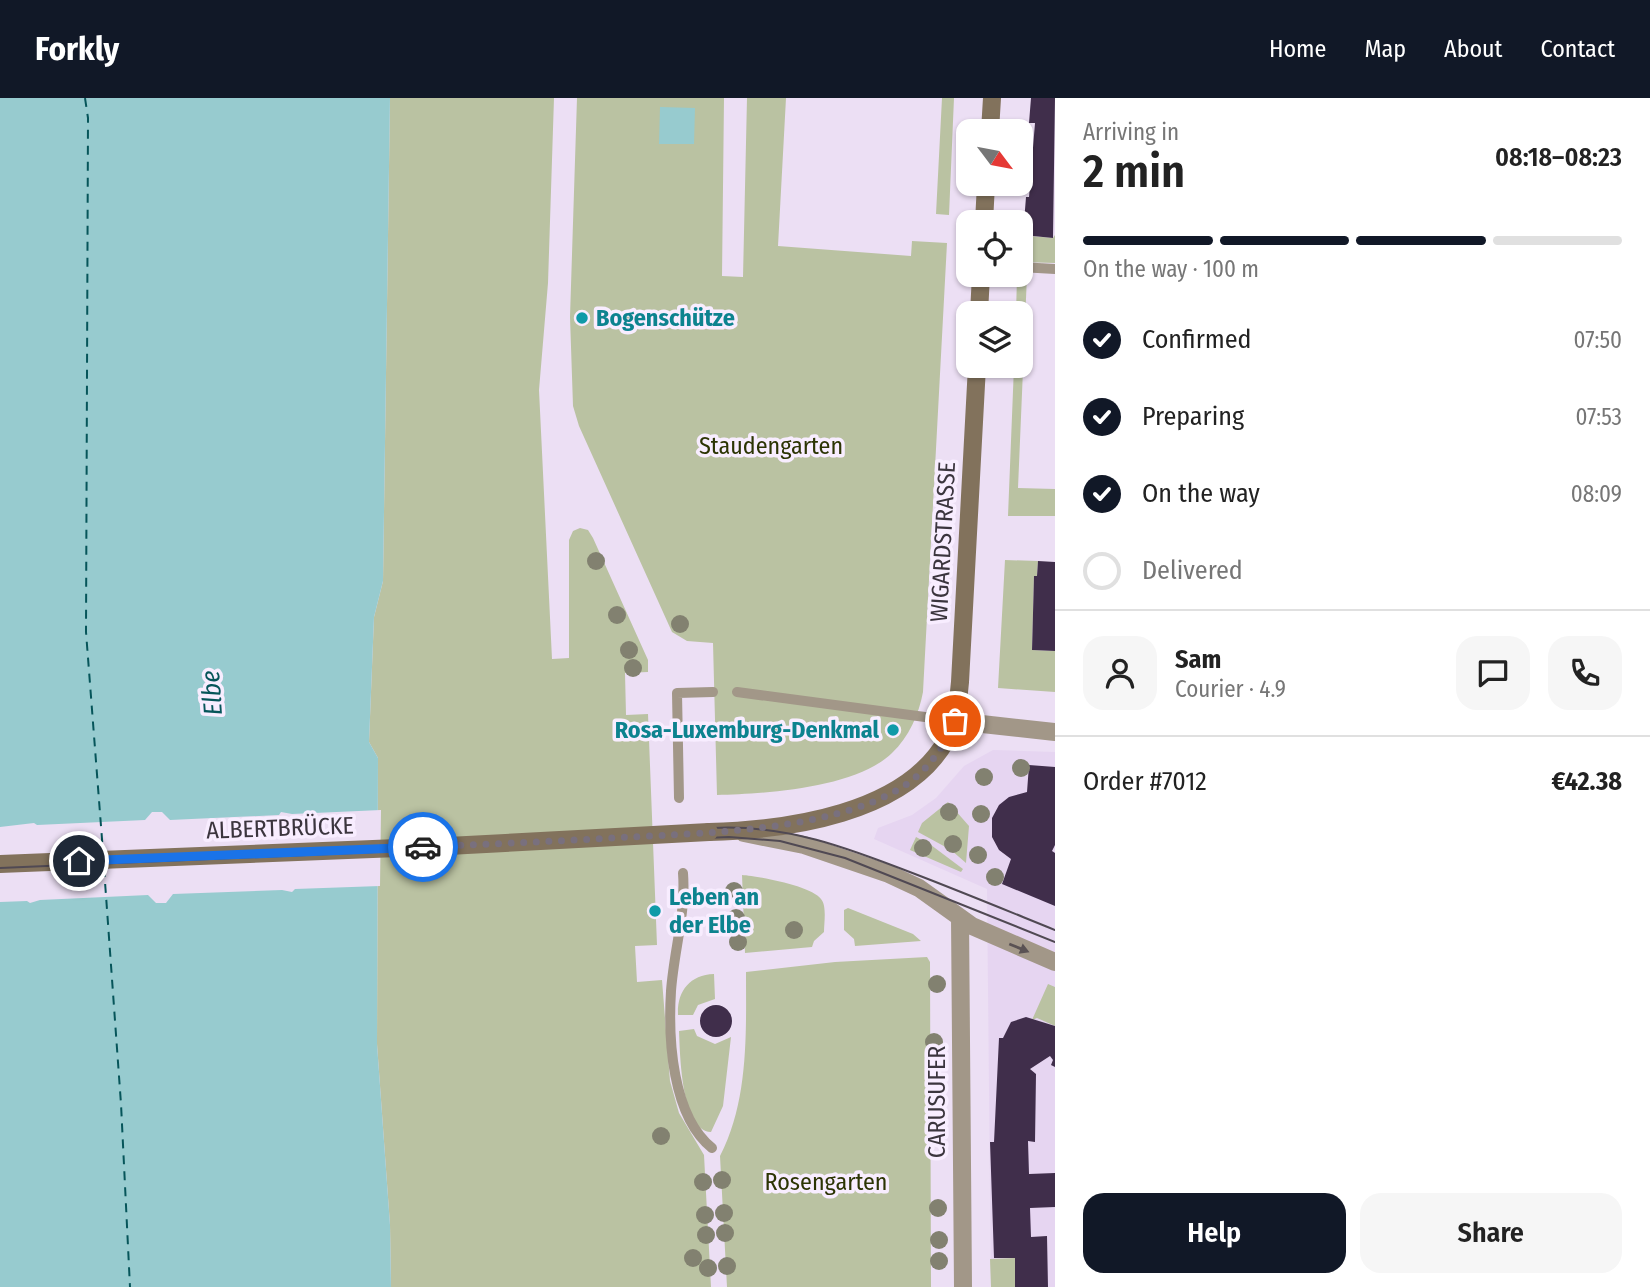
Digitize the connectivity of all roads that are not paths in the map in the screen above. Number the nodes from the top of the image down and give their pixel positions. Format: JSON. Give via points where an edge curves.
{"nodes":[{"id":1,"x":992,"y":98,"type":"edge"},
{"id":2,"x":991,"y":119,"type":"edge"},
{"id":3,"x":1033,"y":268,"type":"edge"},
{"id":4,"x":1055,"y":269,"type":"edge"},
{"id":5,"x":975,"y":378,"type":"edge"},
{"id":6,"x":713,"y":692,"type":"dead end"},
{"id":7,"x":737,"y":692,"type":"dead end"},
{"id":8,"x":955,"y":721,"type":"junction"},
{"id":9,"x":1055,"y":732,"type":"edge"},
{"id":10,"x":679,"y":798,"type":"dead end"},
{"id":11,"x":729,"y":832,"type":"junction"},
{"id":12,"x":0,"y":864,"type":"edge"},
{"id":13,"x":683,"y":873,"type":"dead end"},
{"id":14,"x":960,"y":918,"type":"junction"},
{"id":15,"x":1055,"y":962,"type":"edge"},
{"id":16,"x":712,"y":1148,"type":"dead end"},
{"id":17,"x":963,"y":1287,"type":"edge"}],
"edges":[{"from":1,"to":2,"type":"main road"},
{"from":3,"to":4,"type":"lane"},
{"from":5,"to":8,"type":"main road","name":"WIGARDSTRASSE"},
{"from":6,"to":10,"type":"lane","via":[[677,693]]},
{"from":7,"to":8,"type":"lane"},
{"from":8,"to":9,"type":"street"},
{"from":8,"to":11,"type":"main road","name":"ALBERTBRÜCKE","via":[[926,768],[881,798],[816,818]]},
{"from":11,"to":12,"type":"main road","name":"ALBERTBRÜCKE","bridge":true},
{"from":11,"to":14,"type":"street","via":[[791,841],[855,861],[919,888]]},
{"from":13,"to":16,"type":"lane","via":[[683,919],[671,1024],[676,1076],[684,1111],[700,1138]]},
{"from":14,"to":15,"type":"street","one_way":true},
{"from":14,"to":17,"type":"street","name":"CARUSUFER"}]}
